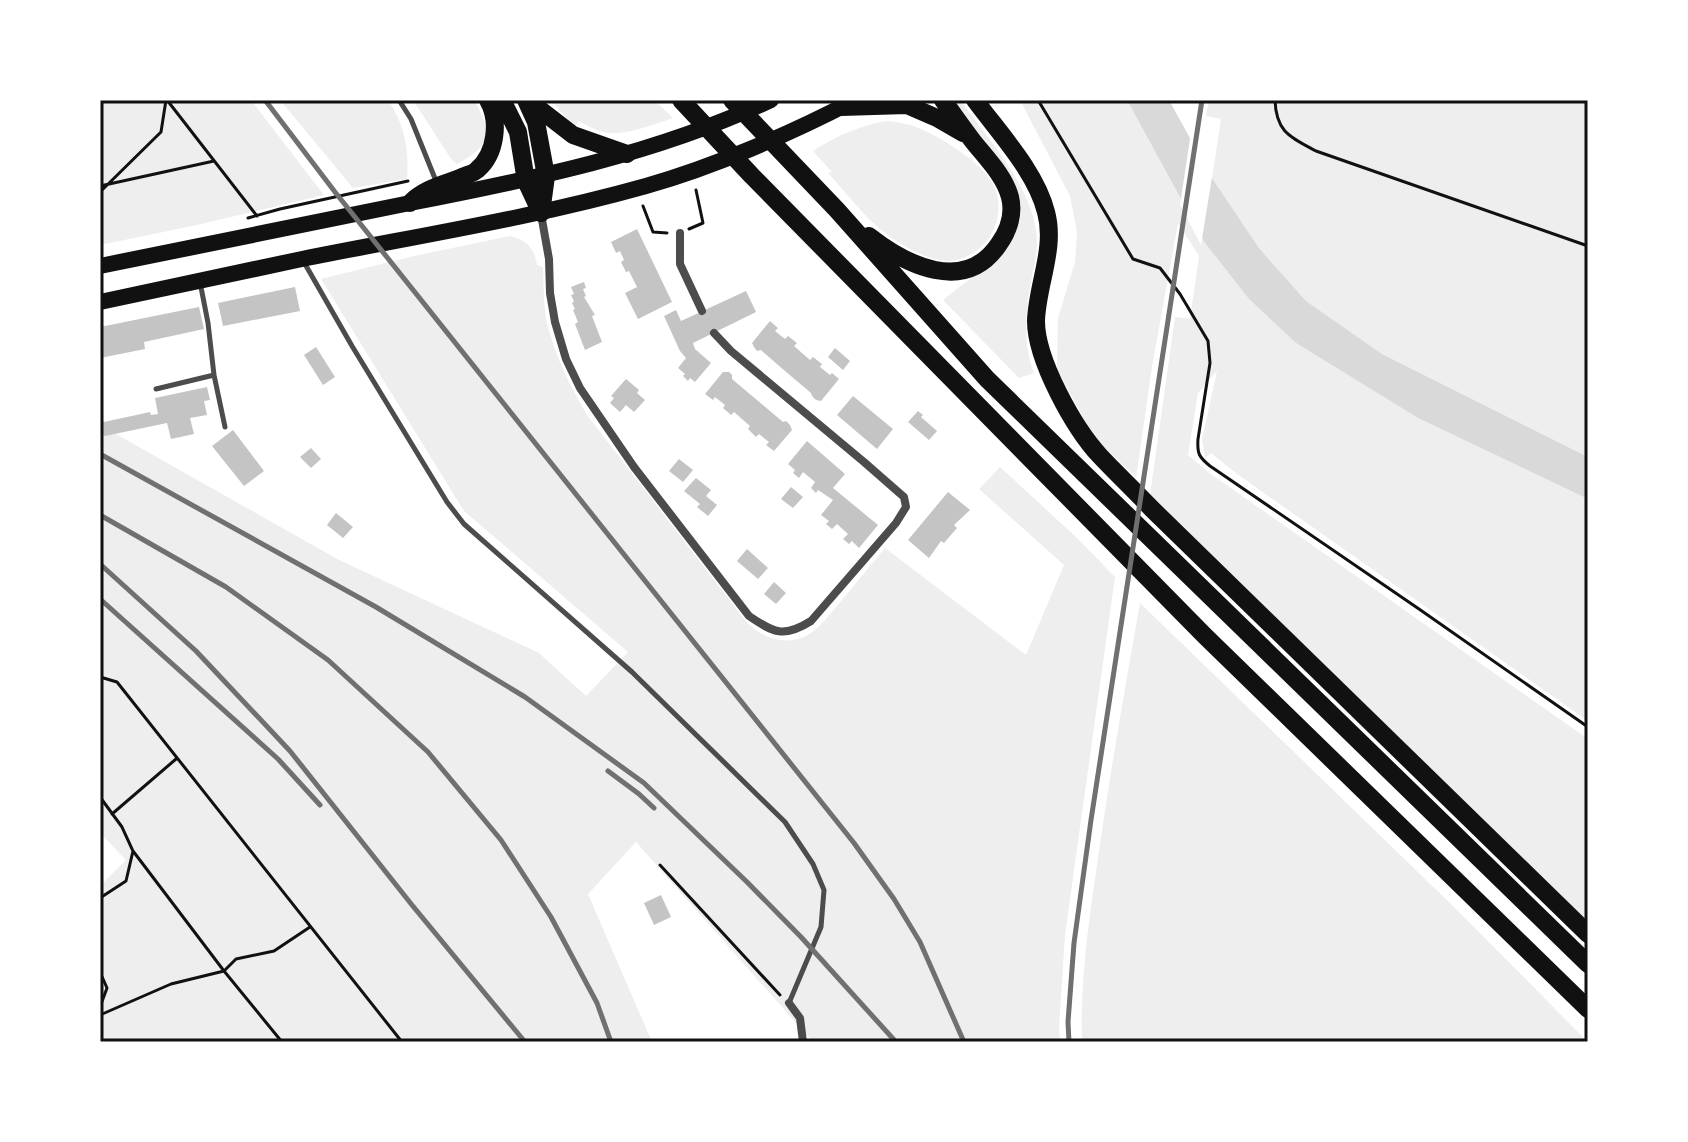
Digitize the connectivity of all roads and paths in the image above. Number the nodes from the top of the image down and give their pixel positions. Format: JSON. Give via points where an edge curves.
{"nodes":[{"id":1,"x":166,"y":100,"type":"edge"},
{"id":2,"x":399,"y":100,"type":"edge"},
{"id":3,"x":488,"y":100,"type":"edge"},
{"id":4,"x":502,"y":100,"type":"edge"},
{"id":5,"x":527,"y":100,"type":"edge"},
{"id":6,"x":732,"y":100,"type":"edge"},
{"id":7,"x":771,"y":100,"type":"edge"},
{"id":8,"x":943,"y":100,"type":"edge"},
{"id":9,"x":1038,"y":100,"type":"edge"},
{"id":10,"x":1275,"y":100,"type":"edge"},
{"id":11,"x":980,"y":103,"type":"edge"},
{"id":12,"x":847,"y":104,"type":"edge"},
{"id":13,"x":686,"y":106,"type":"edge"},
{"id":14,"x":970,"y":138,"type":"junction"},
{"id":15,"x":627,"y":154,"type":"junction"},
{"id":16,"x":214,"y":161,"type":"junction"},
{"id":17,"x":546,"y":176,"type":"junction"},
{"id":18,"x":436,"y":181,"type":"junction"},
{"id":19,"x":526,"y":181,"type":"junction"},
{"id":20,"x":108,"y":184,"type":"junction"},
{"id":21,"x":100,"y":186,"type":"edge"},
{"id":22,"x":100,"y":192,"type":"edge"},
{"id":23,"x":410,"y":203,"type":"junction"},
{"id":24,"x":837,"y":210,"type":"junction"},
{"id":25,"x":541,"y":213,"type":"junction"},
{"id":26,"x":256,"y":216,"type":"junction"},
{"id":27,"x":243,"y":220,"type":"dead end"},
{"id":28,"x":269,"y":232,"type":"junction"},
{"id":29,"x":680,"y":233,"type":"dead end"},
{"id":30,"x":1588,"y":246,"type":"edge"},
{"id":31,"x":302,"y":259,"type":"junction"},
{"id":32,"x":100,"y":266,"type":"edge"},
{"id":33,"x":199,"y":281,"type":"junction"},
{"id":34,"x":100,"y":302,"type":"edge"},
{"id":35,"x":702,"y":311,"type":"dead end"},
{"id":36,"x":714,"y":333,"type":"dead end"},
{"id":37,"x":214,"y":375,"type":"junction"},
{"id":38,"x":156,"y":389,"type":"dead end"},
{"id":39,"x":225,"y":427,"type":"dead end"},
{"id":40,"x":100,"y":677,"type":"edge"},
{"id":41,"x":1588,"y":727,"type":"edge"},
{"id":42,"x":177,"y":759,"type":"junction"},
{"id":43,"x":100,"y":797,"type":"edge"},
{"id":44,"x":112,"y":814,"type":"junction"},
{"id":45,"x":133,"y":851,"type":"junction"},
{"id":46,"x":660,"y":865,"type":"dead end"},
{"id":47,"x":100,"y":898,"type":"edge"},
{"id":48,"x":310,"y":927,"type":"junction"},
{"id":49,"x":1588,"y":934,"type":"edge"},
{"id":50,"x":1588,"y":964,"type":"edge"},
{"id":51,"x":224,"y":971,"type":"junction"},
{"id":52,"x":100,"y":972,"type":"edge"},
{"id":53,"x":789,"y":1003,"type":"junction"},
{"id":54,"x":100,"y":1007,"type":"edge"},
{"id":55,"x":1588,"y":1009,"type":"edge"},
{"id":56,"x":100,"y":1015,"type":"edge"},
{"id":57,"x":282,"y":1042,"type":"edge"},
{"id":58,"x":402,"y":1042,"type":"edge"},
{"id":59,"x":803,"y":1042,"type":"edge"}],
"edges":[{"from":1,"to":16,"type":"path"},
{"from":1,"to":20,"type":"path","via":[[161,132]]},
{"from":2,"to":18,"type":"lane"},
{"from":3,"to":18,"type":"highway","via":[[495,134],[489,154],[476,171]]},
{"from":4,"to":19,"type":"highway","via":[[518,132]]},
{"from":5,"to":15,"type":"highway","via":[[573,135]]},
{"from":5,"to":17,"type":"highway"},
{"from":6,"to":24,"type":"highway"},
{"from":7,"to":15,"type":"main road"},
{"from":8,"to":14,"type":"highway"},
{"from":9,"to":41,"type":"path","via":[[1133,259],[1160,268],[1208,341],[1200,457]]},
{"from":10,"to":30,"type":"path","via":[[1279,125],[1287,136],[1316,151]]},
{"from":11,"to":49,"type":"highway","via":[[1042,198],[1048,216],[1036,322],[1040,346],[1047,369],[1098,454]]},
{"from":12,"to":14,"type":"highway","via":[[907,105]]},
{"from":12,"to":25,"type":"main road","via":[[698,170]]},
{"from":13,"to":55,"type":"highway","via":[[1205,636]]},
{"from":14,"to":24,"type":"highway","via":[[1003,180],[1011,205],[1006,233],[974,266],[952,272],[908,261]]},
{"from":15,"to":17,"type":"main road"},
{"from":16,"to":20,"type":"path"},
{"from":16,"to":26,"type":"path"},
{"from":17,"to":19,"type":"main road"},
{"from":17,"to":25,"type":"highway"},
{"from":18,"to":23,"type":"highway"},
{"from":18,"to":26,"type":"path"},
{"from":19,"to":23,"type":"main road"},
{"from":19,"to":25,"type":"highway"},
{"from":20,"to":21,"type":"path"},
{"from":20,"to":22,"type":"path"},
{"from":23,"to":28,"type":"main road"},
{"from":24,"to":50,"type":"highway","via":[[987,379]]},
{"from":25,"to":31,"type":"main road"},
{"from":25,"to":36,"type":"street","via":[[555,322],[580,388],[749,616],[779,632],[797,629],[811,621],[896,523],[906,507],[904,497]]},
{"from":26,"to":27,"type":"path"},
{"from":26,"to":28,"type":"path"},
{"from":28,"to":32,"type":"main road"},
{"from":29,"to":35,"type":"street","via":[[680,264]]},
{"from":31,"to":33,"type":"main road"},
{"from":31,"to":53,"type":"lane","via":[[464,524],[632,672],[785,822],[813,864],[824,890],[821,927]]},
{"from":33,"to":34,"type":"main road"},
{"from":33,"to":37,"type":"lane"},
{"from":37,"to":38,"type":"lane"},
{"from":37,"to":39,"type":"lane"},
{"from":40,"to":42,"type":"path","via":[[117,682]]},
{"from":42,"to":44,"type":"path"},
{"from":42,"to":48,"type":"path"},
{"from":43,"to":44,"type":"path"},
{"from":44,"to":45,"type":"path"},
{"from":45,"to":47,"type":"path","via":[[126,881]]},
{"from":45,"to":51,"type":"path"},
{"from":46,"to":53,"type":"path"},
{"from":48,"to":51,"type":"path","via":[[274,951],[236,959]]},
{"from":48,"to":58,"type":"path"},
{"from":51,"to":56,"type":"path","via":[[171,984]]},
{"from":51,"to":57,"type":"path"},
{"from":52,"to":54,"type":"path","via":[[107,988]]},
{"from":53,"to":59,"type":"street","via":[[800,1018]]}]}
